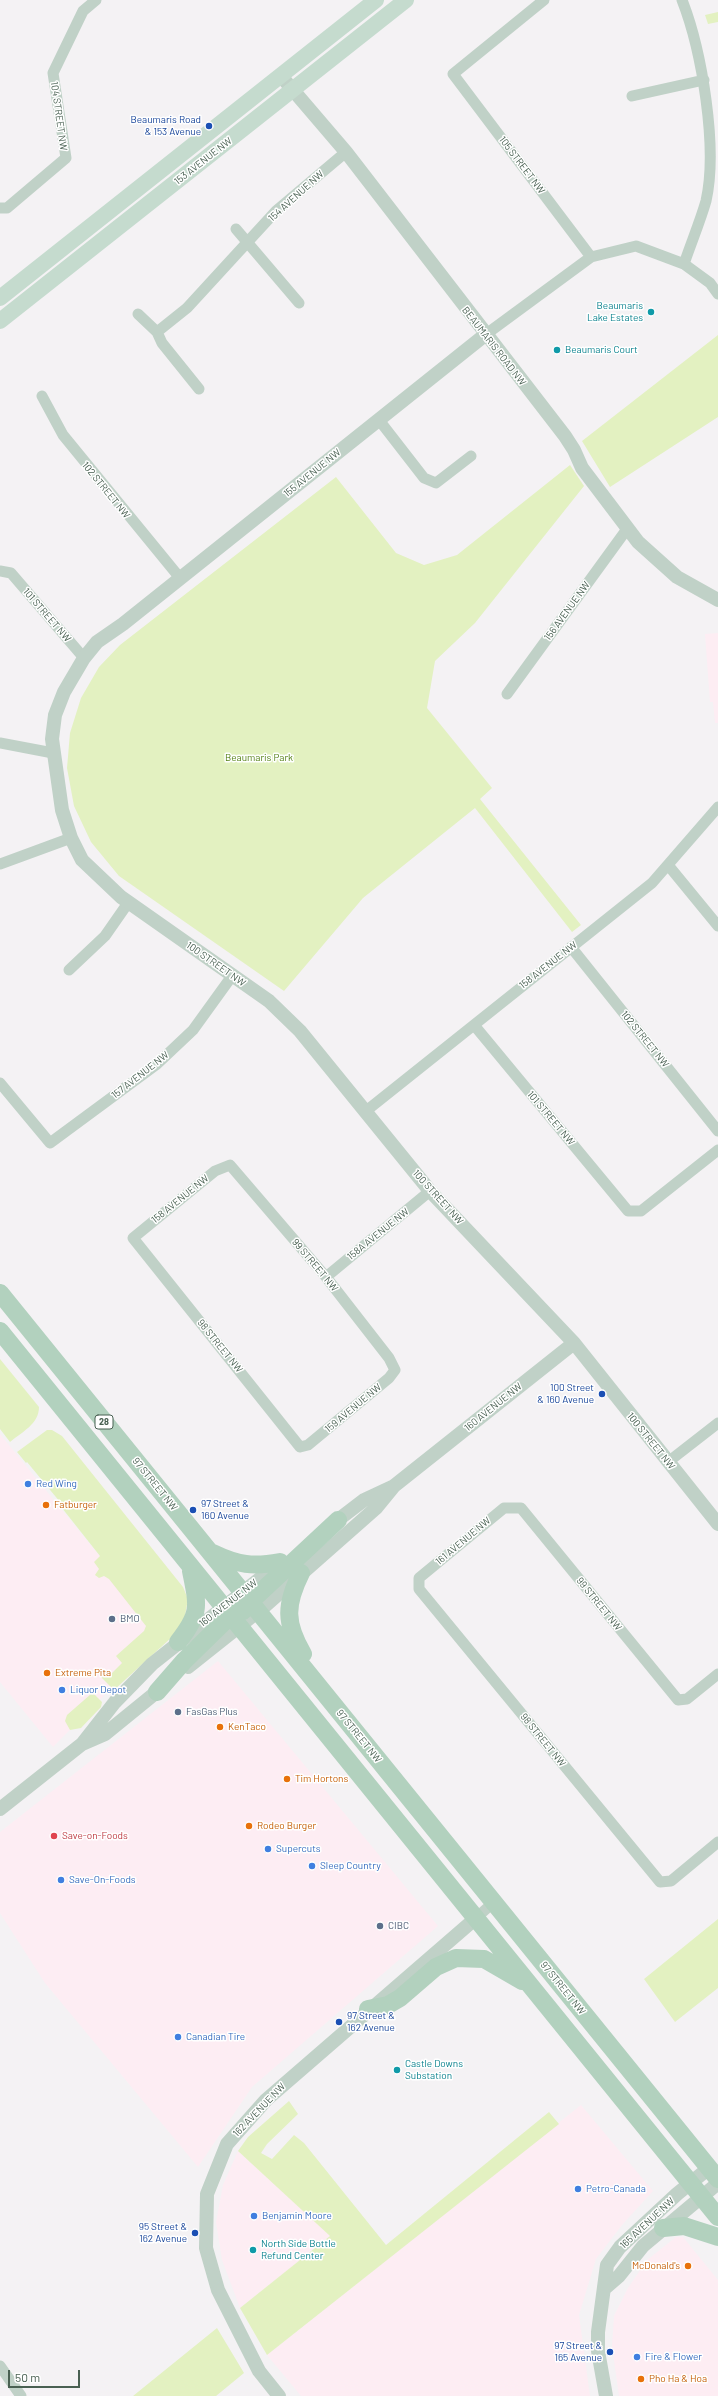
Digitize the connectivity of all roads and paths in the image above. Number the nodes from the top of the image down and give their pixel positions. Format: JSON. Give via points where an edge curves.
{"nodes":[{"id":1,"x":96,"y":0,"type":"edge"},
{"id":2,"x":376,"y":0,"type":"edge"},
{"id":3,"x":406,"y":0,"type":"edge"},
{"id":4,"x":544,"y":0,"type":"edge"},
{"id":5,"x":682,"y":0,"type":"edge"},
{"id":6,"x":281,"y":76,"type":"junction"},
{"id":7,"x":704,"y":80,"type":"junction"},
{"id":8,"x":293,"y":90,"type":"junction"},
{"id":9,"x":632,"y":96,"type":"dead end"},
{"id":10,"x":346,"y":152,"type":"junction"},
{"id":11,"x":3,"y":208,"type":"edge"},
{"id":12,"x":236,"y":229,"type":"dead end"},
{"id":13,"x":249,"y":244,"type":"junction"},
{"id":14,"x":591,"y":256,"type":"junction"},
{"id":15,"x":684,"y":264,"type":"junction"},
{"id":16,"x":718,"y":294,"type":"edge"},
{"id":17,"x":0,"y":298,"type":"edge"},
{"id":18,"x":299,"y":304,"type":"dead end"},
{"id":19,"x":138,"y":314,"type":"dead end"},
{"id":20,"x":0,"y":321,"type":"edge"},
{"id":21,"x":157,"y":332,"type":"junction"},
{"id":22,"x":485,"y":335,"type":"junction"},
{"id":23,"x":199,"y":388,"type":"dead end"},
{"id":24,"x":42,"y":396,"type":"dead end"},
{"id":25,"x":379,"y":420,"type":"junction"},
{"id":26,"x":471,"y":456,"type":"dead end"},
{"id":27,"x":627,"y":529,"type":"junction"},
{"id":28,"x":5,"y":572,"type":"edge"},
{"id":29,"x":180,"y":578,"type":"junction"},
{"id":30,"x":718,"y":600,"type":"edge"},
{"id":31,"x":84,"y":658,"type":"junction"},
{"id":32,"x":507,"y":694,"type":"dead end"},
{"id":33,"x":0,"y":743,"type":"edge"},
{"id":34,"x":53,"y":753,"type":"junction"},
{"id":35,"x":718,"y":807,"type":"edge"},
{"id":36,"x":70,"y":838,"type":"junction"},
{"id":37,"x":0,"y":864,"type":"edge"},
{"id":38,"x":668,"y":865,"type":"junction"},
{"id":39,"x":128,"y":903,"type":"junction"},
{"id":40,"x":718,"y":926,"type":"edge"},
{"id":41,"x":571,"y":948,"type":"junction"},
{"id":42,"x":68,"y":970,"type":"dead end"},
{"id":43,"x":232,"y":976,"type":"junction"},
{"id":44,"x":474,"y":1025,"type":"junction"},
{"id":45,"x":0,"y":1083,"type":"edge"},
{"id":46,"x":366,"y":1111,"type":"junction"},
{"id":47,"x":718,"y":1131,"type":"edge"},
{"id":48,"x":718,"y":1150,"type":"edge"},
{"id":49,"x":230,"y":1166,"type":"joint"},
{"id":50,"x":430,"y":1191,"type":"junction"},
{"id":51,"x":133,"y":1238,"type":"joint"},
{"id":52,"x":326,"y":1277,"type":"junction"},
{"id":53,"x":0,"y":1293,"type":"edge"},
{"id":54,"x":0,"y":1331,"type":"edge"},
{"id":55,"x":574,"y":1343,"type":"junction"},
{"id":56,"x":395,"y":1370,"type":"joint"},
{"id":57,"x":718,"y":1423,"type":"edge"},
{"id":58,"x":308,"y":1445,"type":"joint"},
{"id":59,"x":668,"y":1462,"type":"junction"},
{"id":60,"x":394,"y":1486,"type":"junction"},
{"id":61,"x":521,"y":1508,"type":"joint"},
{"id":62,"x":338,"y":1520,"type":"junction"},
{"id":63,"x":718,"y":1524,"type":"edge"},
{"id":64,"x":209,"y":1551,"type":"junction"},
{"id":65,"x":280,"y":1562,"type":"junction"},
{"id":66,"x":190,"y":1566,"type":"junction"},
{"id":67,"x":301,"y":1573,"type":"junction"},
{"id":68,"x":419,"y":1589,"type":"joint"},
{"id":69,"x":250,"y":1602,"type":"junction"},
{"id":70,"x":231,"y":1617,"type":"junction"},
{"id":71,"x":178,"y":1642,"type":"junction"},
{"id":72,"x":718,"y":1674,"type":"edge"},
{"id":73,"x":157,"y":1692,"type":"joint"},
{"id":74,"x":325,"y":1694,"type":"junction"},
{"id":75,"x":82,"y":1744,"type":"junction"},
{"id":76,"x":0,"y":1809,"type":"edge"},
{"id":77,"x":718,"y":1842,"type":"edge"},
{"id":78,"x":494,"y":1902,"type":"junction"},
{"id":79,"x":476,"y":1918,"type":"junction"},
{"id":80,"x":531,"y":1986,"type":"junction"},
{"id":81,"x":368,"y":2009,"type":"junction"},
{"id":82,"x":715,"y":2177,"type":"edge"},
{"id":83,"x":696,"y":2190,"type":"junction"},
{"id":84,"x":718,"y":2217,"type":"edge"},
{"id":85,"x":663,"y":2228,"type":"junction"},
{"id":86,"x":718,"y":2237,"type":"edge"},
{"id":87,"x":604,"y":2289,"type":"junction"},
{"id":88,"x":0,"y":2366,"type":"edge"},
{"id":89,"x":21,"y":2396,"type":"edge"},
{"id":90,"x":279,"y":2396,"type":"edge"},
{"id":91,"x":606,"y":2396,"type":"edge"}],
"edges":[{"from":1,"to":11,"type":"street","name":"104 STREET NW","via":[[83,10],[53,73],[66,158]]},
{"from":2,"to":6,"type":"main road","name":"153 AVENUE NW"},
{"from":3,"to":8,"type":"main road","name":"153 AVENUE NW"},
{"from":4,"to":14,"type":"street","name":"105 STREET NW","via":[[453,74]]},
{"from":5,"to":7,"type":"street","via":[[692,24]]},
{"from":6,"to":8,"type":"street","name":"BEAUMARIS ROAD NW"},
{"from":6,"to":17,"type":"main road","name":"153 AVENUE NW"},
{"from":7,"to":9,"type":"street"},
{"from":7,"to":15,"type":"street","via":[[713,156],[706,200]]},
{"from":8,"to":10,"type":"street","name":"BEAUMARIS ROAD NW"},
{"from":8,"to":20,"type":"main road","name":"153 AVENUE NW"},
{"from":10,"to":13,"type":"street","name":"154 AVENUE NW","via":[[276,211]]},
{"from":10,"to":22,"type":"street","name":"BEAUMARIS ROAD NW"},
{"from":12,"to":13,"type":"street"},
{"from":13,"to":18,"type":"street"},
{"from":13,"to":21,"type":"street","name":"154 AVENUE NW","via":[[186,308]]},
{"from":14,"to":15,"type":"street","name":"155 AVENUE NW","via":[[636,246]]},
{"from":14,"to":22,"type":"street","name":"155 AVENUE NW"},
{"from":15,"to":16,"type":"street","name":"155 AVENUE NW","via":[[710,283]]},
{"from":19,"to":21,"type":"street"},
{"from":21,"to":23,"type":"street","via":[[162,343]]},
{"from":22,"to":25,"type":"street","name":"155 AVENUE NW"},
{"from":22,"to":27,"type":"street","name":"BEAUMARIS ROAD NW","via":[[565,436],[582,468]]},
{"from":24,"to":29,"type":"street","name":"102 STREET NW","via":[[63,435]]},
{"from":25,"to":26,"type":"street","via":[[424,478],[436,483]]},
{"from":25,"to":29,"type":"street","name":"155 AVENUE NW"},
{"from":27,"to":30,"type":"street","name":"BEAUMARIS ROAD NW","via":[[663,566],[692,587]]},
{"from":27,"to":32,"type":"street","name":"156 AVENUE NW"},
{"from":28,"to":31,"type":"street","name":"101 STREET NW"},
{"from":29,"to":31,"type":"street","name":"155 AVENUE NW","via":[[97,642]]},
{"from":31,"to":34,"type":"street","name":"155 AVENUE NW","via":[[64,692],[55,715]]},
{"from":33,"to":34,"type":"street"},
{"from":34,"to":36,"type":"street","name":"100 STREET NW","via":[[62,810]]},
{"from":35,"to":38,"type":"street","name":"158 AVENUE NW"},
{"from":36,"to":37,"type":"street"},
{"from":36,"to":39,"type":"street","name":"100 STREET NW","via":[[82,860]]},
{"from":38,"to":40,"type":"street"},
{"from":38,"to":41,"type":"street","name":"158 AVENUE NW","via":[[652,883]]},
{"from":39,"to":42,"type":"street","via":[[105,936]]},
{"from":39,"to":43,"type":"street","name":"100 STREET NW"},
{"from":41,"to":44,"type":"street","name":"158 AVENUE NW"},
{"from":41,"to":47,"type":"street","name":"102 STREET NW"},
{"from":43,"to":45,"type":"street","name":"157 AVENUE NW","via":[[193,1030],[158,1064],[50,1143]]},
{"from":43,"to":46,"type":"street","name":"100 STREET NW","via":[[269,1001],[300,1031]]},
{"from":44,"to":46,"type":"street","name":"158 AVENUE NW"},
{"from":44,"to":48,"type":"street","name":"101 STREET NW","via":[[628,1211],[641,1211]]},
{"from":46,"to":50,"type":"street","name":"100 STREET NW"},
{"from":49,"to":51,"type":"street","name":"158 AVENUE NW","via":[[215,1171]]},
{"from":49,"to":52,"type":"street","name":"99 STREET NW"},
{"from":50,"to":52,"type":"street","name":"158A AVENUE NW"},
{"from":50,"to":55,"type":"street","name":"100 STREET NW"},
{"from":51,"to":58,"type":"street","name":"98 STREET NW","via":[[300,1447]]},
{"from":52,"to":56,"type":"street","name":"99 STREET NW","via":[[392,1361]]},
{"from":53,"to":64,"type":"main road","name":"97 STREET NW","number":"28"},
{"from":54,"to":66,"type":"main road"},
{"from":55,"to":59,"type":"street","name":"100 STREET NW"},
{"from":55,"to":60,"type":"street","name":"160 AVENUE NW"},
{"from":56,"to":58,"type":"street","name":"159 AVENUE NW"},
{"from":57,"to":59,"type":"street"},
{"from":59,"to":63,"type":"street","name":"100 STREET NW"},
{"from":60,"to":62,"type":"street","name":"160 AVENUE NW","via":[[369,1497]]},
{"from":60,"to":67,"type":"street","name":"160 AVENUE NW","via":[[376,1508]]},
{"from":61,"to":68,"type":"street","name":"161 AVENUE NW","via":[[504,1508],[418,1578]]},
{"from":61,"to":72,"type":"street","name":"99 STREET NW","via":[[678,1700],[687,1699]]},
{"from":62,"to":65,"type":"street","name":"160 AVENUE NW"},
{"from":62,"to":69,"type":"main road"},
{"from":64,"to":65,"type":"main road","via":[[238,1564]]},
{"from":64,"to":69,"type":"main road","name":"97 STREET NW"},
{"from":65,"to":69,"type":"street","name":"160 AVENUE NW"},
{"from":66,"to":70,"type":"main road"},
{"from":66,"to":71,"type":"main road","via":[[197,1596],[196,1614]]},
{"from":67,"to":69,"type":"street","name":"160 AVENUE NW"},
{"from":67,"to":74,"type":"main road","via":[[291,1598],[290,1627]]},
{"from":68,"to":77,"type":"street","name":"98 STREET NW","via":[[660,1882],[670,1881]]},
{"from":69,"to":70,"type":"street","name":"160 AVENUE NW"},
{"from":69,"to":70,"type":"main road","via":[[238,1620]]},
{"from":69,"to":74,"type":"main road","name":"97 STREET NW"},
{"from":70,"to":71,"type":"street","name":"160 AVENUE NW"},
{"from":70,"to":73,"type":"main road","via":[[184,1661]]},
{"from":70,"to":79,"type":"main road"},
{"from":71,"to":75,"type":"street","name":"160 AVENUE NW","via":[[115,1702]]},
{"from":73,"to":75,"type":"street","name":"160 AVENUE NW","via":[[105,1734]]},
{"from":74,"to":78,"type":"main road","name":"97 STREET NW"},
{"from":75,"to":76,"type":"street","name":"160 AVENUE NW"},
{"from":78,"to":79,"type":"street","name":"162 AVENUE NW"},
{"from":78,"to":82,"type":"main road","name":"97 STREET NW"},
{"from":79,"to":80,"type":"main road"},
{"from":79,"to":81,"type":"street","name":"162 AVENUE NW"},
{"from":80,"to":81,"type":"main road","via":[[484,1960],[456,1958],[436,1967],[388,2005]]},
{"from":80,"to":83,"type":"main road"},
{"from":81,"to":90,"type":"street","name":"162 AVENUE NW","via":[[266,2100],[227,2144],[207,2194],[206,2248],[218,2290],[259,2371]]},
{"from":82,"to":83,"type":"street","name":"165 AVENUE NW"},
{"from":83,"to":84,"type":"main road"},
{"from":83,"to":85,"type":"street","name":"165 AVENUE NW"},
{"from":83,"to":87,"type":"street","name":"165 AVENUE NW","via":[[620,2247],[607,2265]]},
{"from":85,"to":86,"type":"main road","via":[[684,2226]]},
{"from":85,"to":87,"type":"street","name":"165 AVENUE NW"},
{"from":87,"to":91,"type":"street","name":"165 AVENUE NW","via":[[598,2351]]},
{"from":88,"to":89,"type":"street"}]}
